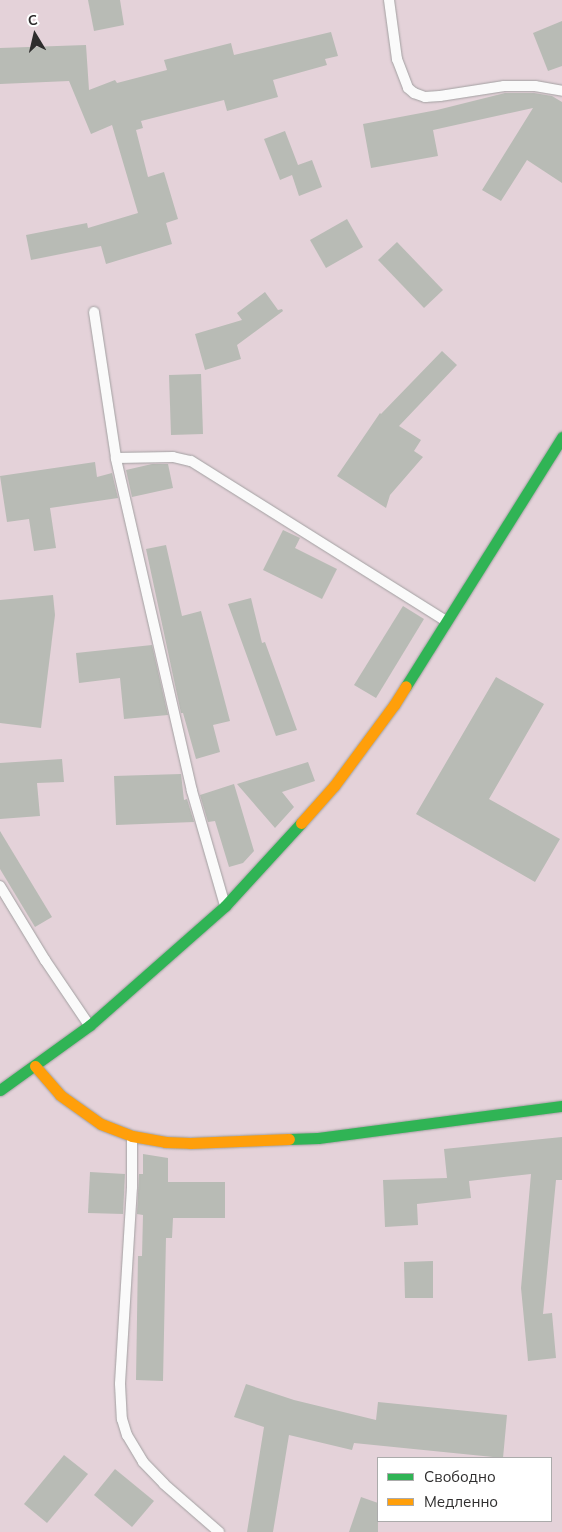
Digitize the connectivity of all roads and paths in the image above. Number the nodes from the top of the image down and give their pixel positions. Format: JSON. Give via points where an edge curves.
{"nodes":[{"id":1,"x":389,"y":0,"type":"edge"},
{"id":2,"x":562,"y":91,"type":"edge"},
{"id":3,"x":94,"y":312,"type":"dead end"},
{"id":4,"x":562,"y":437,"type":"edge"},
{"id":5,"x":116,"y":458,"type":"junction"},
{"id":6,"x":445,"y":620,"type":"junction"},
{"id":7,"x":0,"y":886,"type":"edge"},
{"id":8,"x":225,"y":906,"type":"junction"},
{"id":9,"x":90,"y":1025,"type":"junction"},
{"id":10,"x":35,"y":1066,"type":"junction"},
{"id":11,"x":0,"y":1090,"type":"edge"},
{"id":12,"x":562,"y":1106,"type":"edge"},
{"id":13,"x":132,"y":1136,"type":"junction"},
{"id":14,"x":219,"y":1532,"type":"edge"}],
"edges":[{"from":1,"to":2,"type":"lane","via":[[397,58],[408,88],[414,93],[425,97],[440,96],[504,86],[535,86]]},
{"from":3,"to":5,"type":"lane"},
{"from":4,"to":6,"type":"street"},
{"from":5,"to":6,"type":"lane","via":[[173,457],[191,461]]},
{"from":5,"to":8,"type":"lane","via":[[192,791]]},
{"from":6,"to":8,"type":"street","via":[[394,705],[334,786]]},
{"from":7,"to":9,"type":"lane"},
{"from":8,"to":9,"type":"street"},
{"from":9,"to":10,"type":"street"},
{"from":10,"to":11,"type":"street"},
{"from":10,"to":13,"type":"street","via":[[60,1095],[80,1111],[101,1124]]},
{"from":12,"to":13,"type":"street","via":[[318,1138],[190,1143]]},
{"from":13,"to":14,"type":"lane","via":[[120,1384],[122,1419],[127,1436],[143,1462]]}]}
